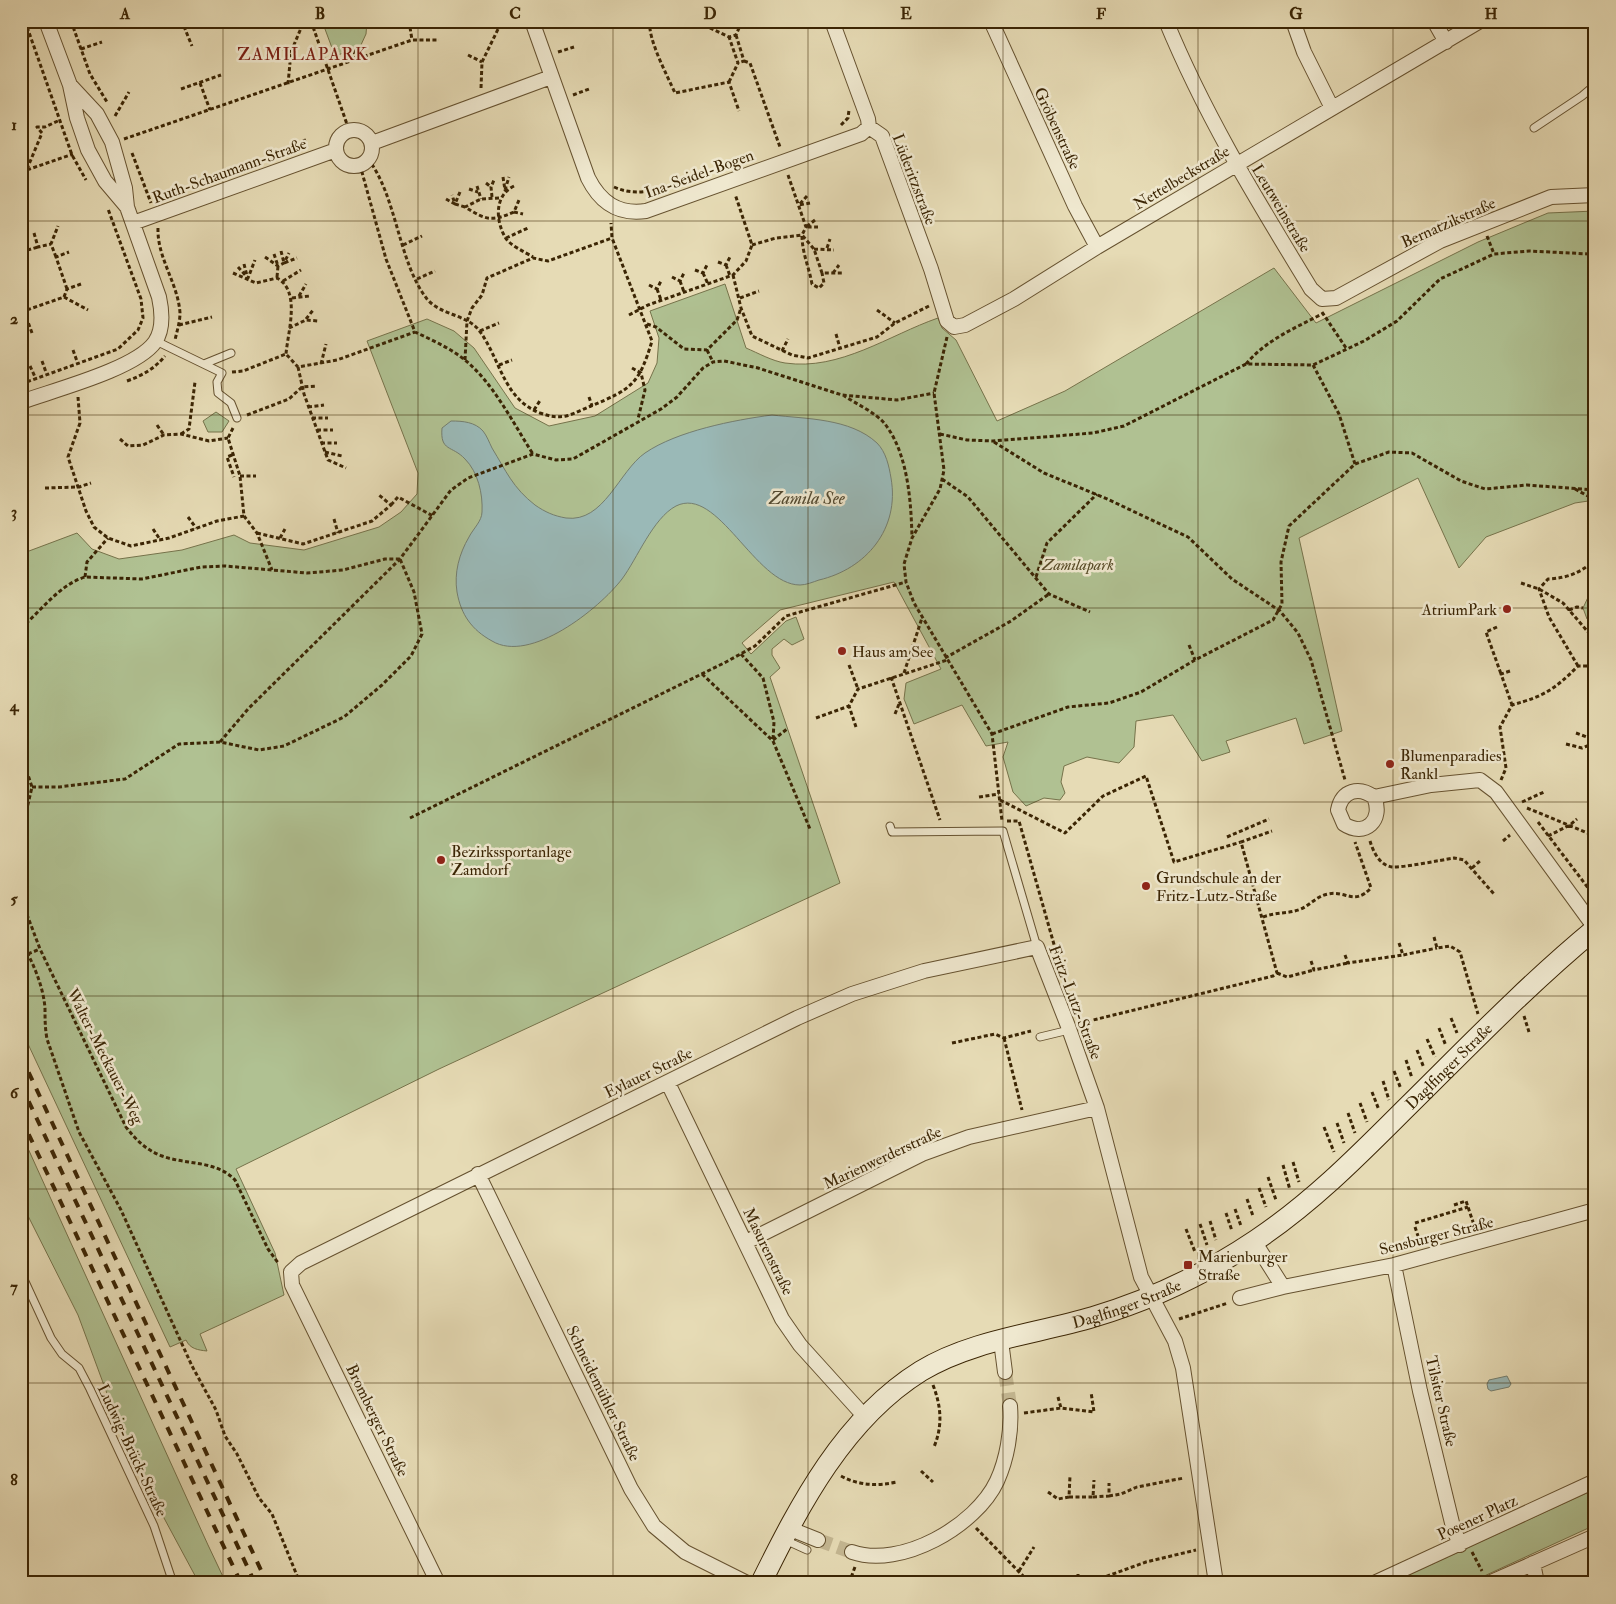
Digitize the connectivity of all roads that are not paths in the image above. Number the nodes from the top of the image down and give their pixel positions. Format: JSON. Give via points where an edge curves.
{"nodes":[{"id":1,"x":46,"y":21,"type":"edge"},
{"id":2,"x":832,"y":21,"type":"edge"},
{"id":3,"x":991,"y":21,"type":"edge"},
{"id":4,"x":1166,"y":21,"type":"edge"},
{"id":5,"x":1293,"y":21,"type":"edge"},
{"id":6,"x":1434,"y":21,"type":"edge"},
{"id":7,"x":1480,"y":21,"type":"edge"},
{"id":8,"x":531,"y":23,"type":"edge"},
{"id":9,"x":1446,"y":42,"type":"junction"},
{"id":10,"x":551,"y":77,"type":"junction"},
{"id":11,"x":70,"y":85,"type":"junction"},
{"id":12,"x":1595,"y":85,"type":"edge"},
{"id":13,"x":1332,"y":108,"type":"junction"},
{"id":14,"x":869,"y":127,"type":"junction"},
{"id":15,"x":1534,"y":128,"type":"dead end"},
{"id":16,"x":372,"y":144,"type":"junction"},
{"id":17,"x":336,"y":150,"type":"junction"},
{"id":18,"x":1235,"y":165,"type":"junction"},
{"id":19,"x":1595,"y":195,"type":"edge"},
{"id":20,"x":127,"y":207,"type":"junction"},
{"id":21,"x":133,"y":223,"type":"junction"},
{"id":22,"x":1098,"y":246,"type":"junction"},
{"id":23,"x":1322,"y":299,"type":"joint"},
{"id":24,"x":941,"y":300,"type":"joint"},
{"id":25,"x":156,"y":341,"type":"junction"},
{"id":26,"x":231,"y":353,"type":"dead end"},
{"id":27,"x":204,"y":364,"type":"junction"},
{"id":28,"x":21,"y":402,"type":"edge"},
{"id":29,"x":237,"y":418,"type":"road end"},
{"id":30,"x":1374,"y":797,"type":"junction"},
{"id":31,"x":890,"y":826,"type":"dead end"},
{"id":32,"x":1595,"y":928,"type":"edge"},
{"id":33,"x":1037,"y":947,"type":"junction"},
{"id":34,"x":1069,"y":1028,"type":"junction"},
{"id":35,"x":1040,"y":1037,"type":"dead end"},
{"id":36,"x":668,"y":1083,"type":"junction"},
{"id":37,"x":1097,"y":1108,"type":"junction"},
{"id":38,"x":478,"y":1174,"type":"junction"},
{"id":39,"x":1595,"y":1210,"type":"edge"},
{"id":40,"x":1254,"y":1241,"type":"junction"},
{"id":41,"x":746,"y":1242,"type":"junction"},
{"id":42,"x":1394,"y":1265,"type":"junction"},
{"id":43,"x":291,"y":1272,"type":"joint"},
{"id":44,"x":21,"y":1273,"type":"edge"},
{"id":45,"x":1283,"y":1287,"type":"junction"},
{"id":46,"x":1151,"y":1296,"type":"junction"},
{"id":47,"x":1240,"y":1298,"type":"road end"},
{"id":48,"x":1001,"y":1341,"type":"junction"},
{"id":49,"x":1005,"y":1372,"type":"tunnel mouth"},
{"id":50,"x":1011,"y":1411,"type":"tunnel mouth"},
{"id":51,"x":866,"y":1418,"type":"junction"},
{"id":52,"x":1595,"y":1481,"type":"edge"},
{"id":53,"x":786,"y":1533,"type":"junction"},
{"id":54,"x":1595,"y":1536,"type":"edge"},
{"id":55,"x":818,"y":1540,"type":"tunnel mouth"},
{"id":56,"x":1463,"y":1543,"type":"junction"},
{"id":57,"x":807,"y":1550,"type":"dead end"},
{"id":58,"x":852,"y":1552,"type":"tunnel mouth"},
{"id":59,"x":1533,"y":1563,"type":"junction"},
{"id":60,"x":1486,"y":1579,"type":"edge"},
{"id":61,"x":173,"y":1583,"type":"edge"},
{"id":62,"x":438,"y":1583,"type":"edge"},
{"id":63,"x":747,"y":1583,"type":"edge"},
{"id":64,"x":761,"y":1583,"type":"edge"},
{"id":65,"x":1216,"y":1583,"type":"edge"},
{"id":66,"x":1374,"y":1583,"type":"edge"},
{"id":67,"x":1537,"y":1583,"type":"edge"}],
"edges":[{"from":1,"to":11,"type":"street"},
{"from":2,"to":14,"type":"street","name":"Lüderitzstraße"},
{"from":3,"to":22,"type":"street","name":"Gröbenstraße","via":[[1075,206]]},
{"from":4,"to":18,"type":"street","name":"Leutweinstraße","via":[[1187,71]]},
{"from":5,"to":13,"type":"street","via":[[1304,52]]},
{"from":6,"to":9,"type":"street"},
{"from":7,"to":9,"type":"street","name":"Nettelbeckstraße"},
{"from":8,"to":10,"type":"street","name":"Ina-Seidel-Bogen"},
{"from":9,"to":13,"type":"street","name":"Nettelbeckstraße"},
{"from":10,"to":14,"type":"street","name":"Ina-Seidel-Bogen","via":[[594,190],[609,205],[627,212],[646,211],[861,134]]},
{"from":10,"to":16,"type":"street"},
{"from":11,"to":20,"type":"street","via":[[88,150],[105,181]]},
{"from":11,"to":20,"type":"street","via":[[97,114],[112,142]]},
{"from":12,"to":15,"type":"lane"},
{"from":13,"to":18,"type":"street","name":"Nettelbeckstraße"},
{"from":14,"to":24,"type":"street","name":"Lüderitzstraße","via":[[882,136]]},
{"from":16,"to":17,"type":"street","via":[[366,134],[349,130],[342,134]]},
{"from":16,"to":17,"type":"street","via":[[364,162],[350,165],[340,159]]},
{"from":17,"to":21,"type":"street","name":"Ruth-Schaumann-Straße"},
{"from":18,"to":22,"type":"street","name":"Nettelbeckstraße"},
{"from":18,"to":23,"type":"street","name":"Leutweinstraße","via":[[1311,289]]},
{"from":19,"to":23,"type":"street","name":"Bernatzikstraße","via":[[1551,197],[1440,241],[1336,298]]},
{"from":20,"to":21,"type":"street"},
{"from":21,"to":25,"type":"street","via":[[161,308]]},
{"from":22,"to":24,"type":"street","name":"Nettelbeckstraße","via":[[1014,299],[965,325],[950,325]]},
{"from":25,"to":27,"type":"lane"},
{"from":25,"to":28,"type":"street","via":[[132,361]]},
{"from":26,"to":27,"type":"lane"},
{"from":27,"to":29,"type":"lane","via":[[222,373],[217,382],[218,393],[231,403]]},
{"from":30,"to":30,"type":"street","via":[[1358,790],[1349,792],[1340,803],[1340,817],[1344,824],[1362,829],[1373,823],[1378,806]]},
{"from":30,"to":32,"type":"street","via":[[1431,785],[1480,780],[1496,792]]},
{"from":31,"to":33,"type":"lane","name":"Fritz-Lutz-Straße","via":[[892,832],[1003,831]]},
{"from":32,"to":40,"type":"street","name":"Daglfinger Straße","via":[[1553,964],[1332,1180]]},
{"from":33,"to":34,"type":"street","name":"Fritz-Lutz-Straße"},
{"from":33,"to":36,"type":"street","name":"Eylauer Straße","via":[[924,971],[852,994]]},
{"from":34,"to":35,"type":"lane"},
{"from":34,"to":37,"type":"street","name":"Fritz-Lutz-Straße"},
{"from":36,"to":38,"type":"street","name":"Eylauer Straße"},
{"from":36,"to":41,"type":"street","name":"Masurenstraße"},
{"from":37,"to":41,"type":"street","name":"Marienwerderstraße","via":[[968,1137],[922,1154]]},
{"from":37,"to":46,"type":"street","name":"Fritz-Lutz-Straße","via":[[1141,1277]]},
{"from":38,"to":43,"type":"street","name":"Eylauer Straße","via":[[300,1263]]},
{"from":38,"to":63,"type":"street","name":"Schneidemühler Straße","via":[[631,1489],[654,1526],[685,1552]]},
{"from":39,"to":42,"type":"street","name":"Sensburger Straße"},
{"from":40,"to":45,"type":"street"},
{"from":40,"to":46,"type":"street","name":"Daglfinger Straße"},
{"from":41,"to":51,"type":"street","name":"Masurenstraße","via":[[782,1319],[800,1346]]},
{"from":42,"to":45,"type":"street","name":"Sensburger Straße"},
{"from":42,"to":56,"type":"street","name":"Tilsiter Straße","via":[[1453,1527]]},
{"from":43,"to":62,"type":"street","name":"Bromberger Straße","via":[[292,1285]]},
{"from":44,"to":61,"type":"lane","name":"Ludwig-Brück-Straße","via":[[51,1338],[62,1354],[79,1368],[90,1389],[154,1526]]},
{"from":45,"to":47,"type":"street","name":"Sensburger Straße"},
{"from":46,"to":48,"type":"street","name":"Daglfinger Straße","via":[[1096,1316]]},
{"from":46,"to":65,"type":"street","via":[[1183,1368]]},
{"from":48,"to":49,"type":"street"},
{"from":48,"to":51,"type":"street","name":"Daglfinger Straße","via":[[954,1355],[920,1372]]},
{"from":50,"to":58,"type":"street","via":[[1008,1443],[997,1482],[967,1518],[919,1548],[888,1554]]},
{"from":51,"to":53,"type":"street","name":"Daglfinger Straße","via":[[819,1476]]},
{"from":52,"to":56,"type":"street","name":"Posener Platz"},
{"from":53,"to":55,"type":"street"},
{"from":53,"to":57,"type":"lane"},
{"from":53,"to":64,"type":"street","name":"Daglfinger Straße"},
{"from":54,"to":59,"type":"street"},
{"from":56,"to":66,"type":"street","name":"Posener Platz"},
{"from":59,"to":60,"type":"street"},
{"from":59,"to":67,"type":"street"}]}
